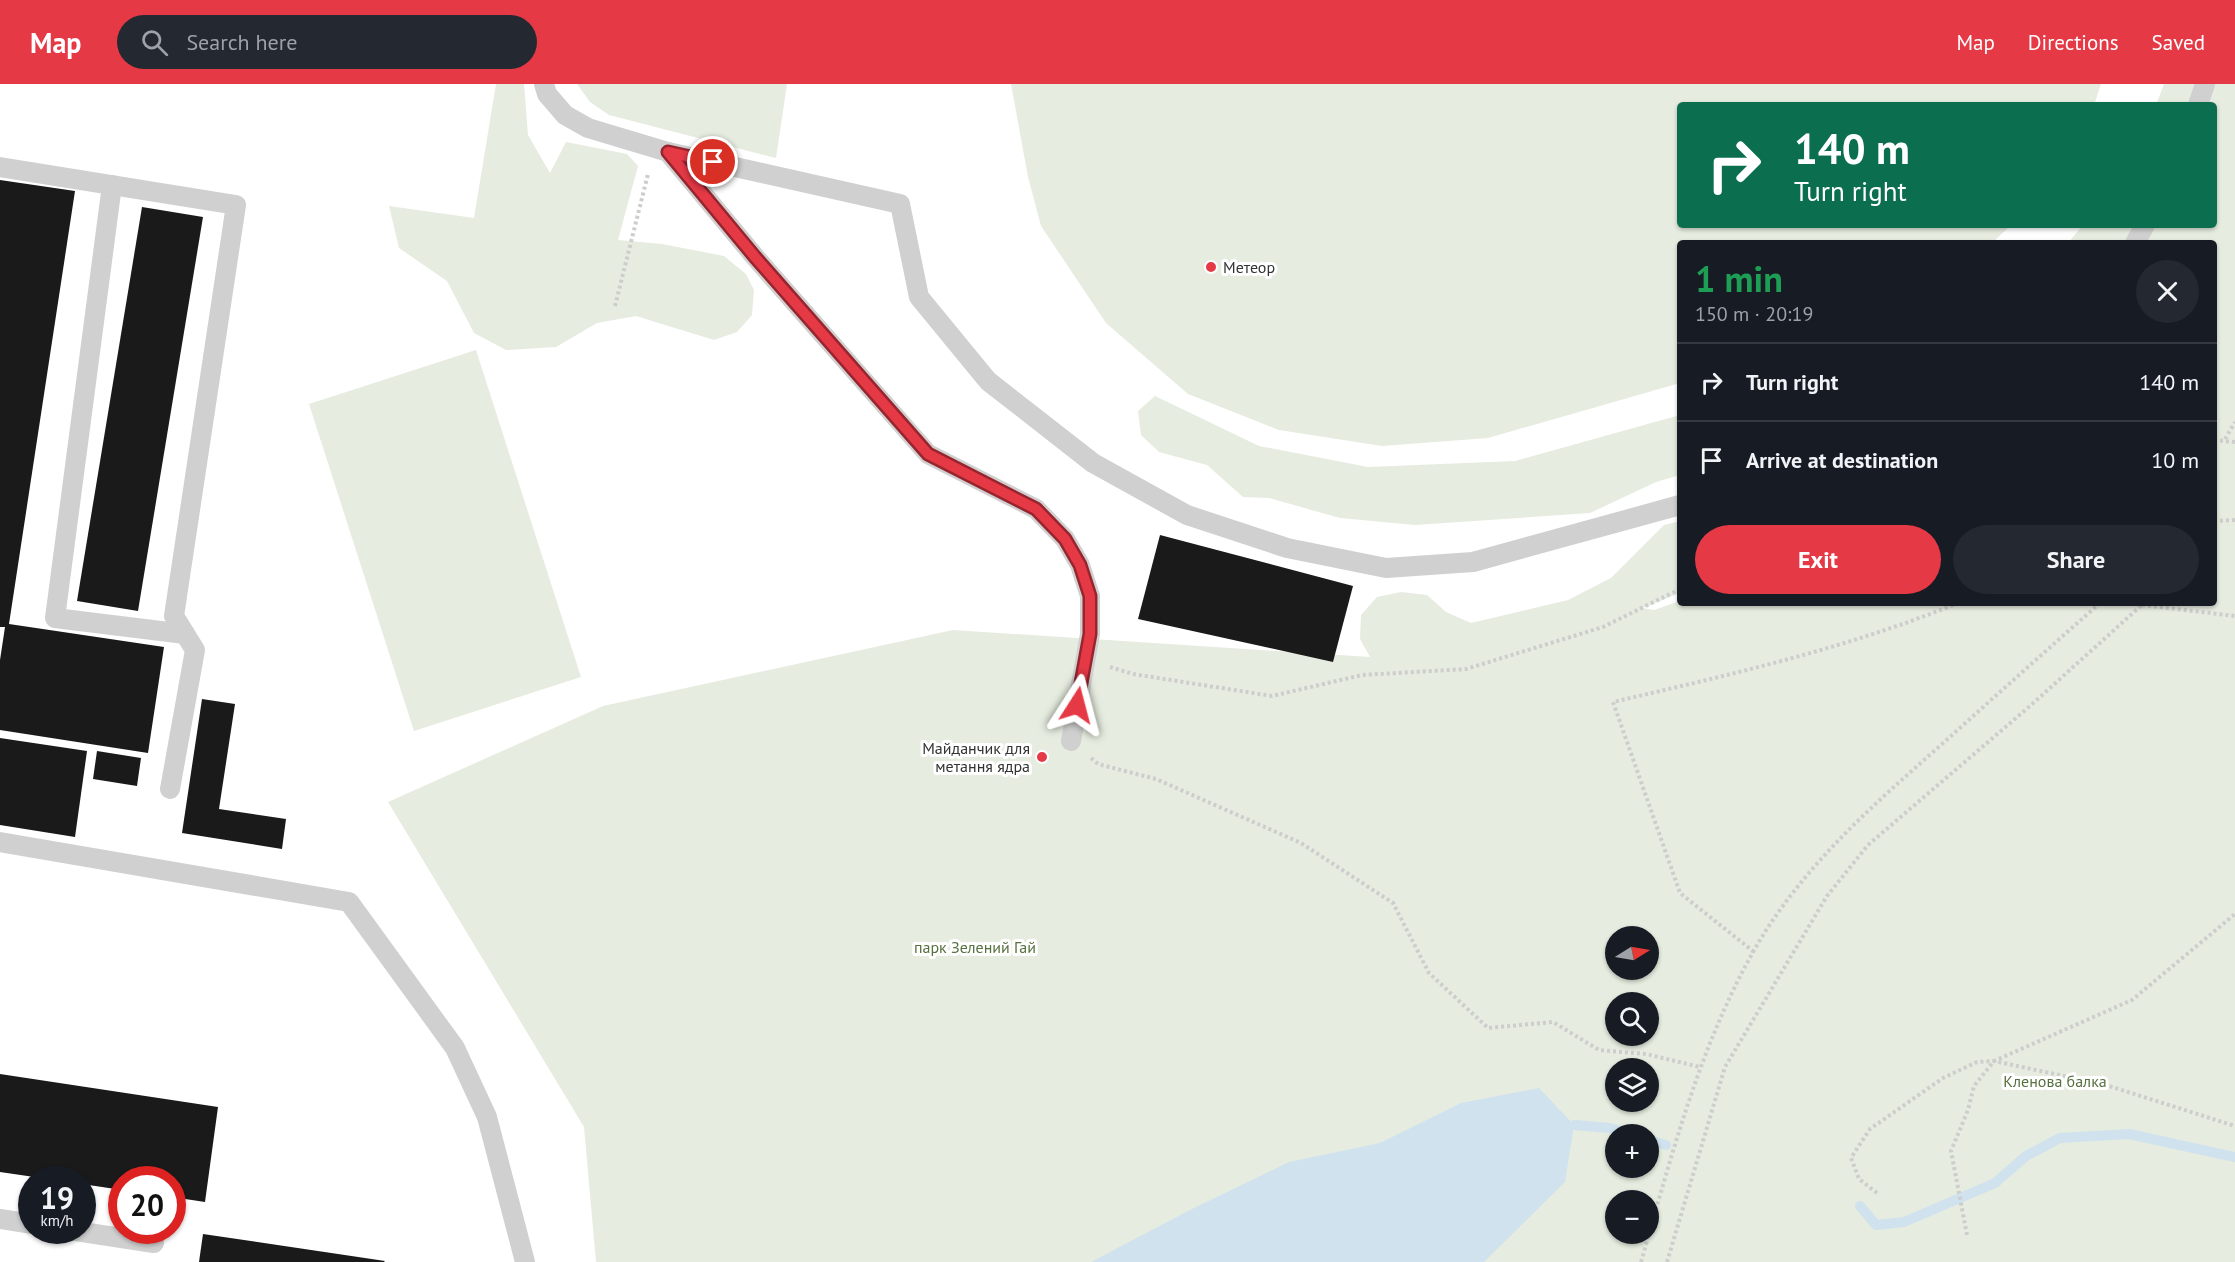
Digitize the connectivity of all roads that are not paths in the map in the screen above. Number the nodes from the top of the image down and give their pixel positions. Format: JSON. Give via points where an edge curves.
{"nodes":[{"id":1,"x":544,"y":84,"type":"edge"},
{"id":2,"x":2205,"y":84,"type":"edge"},
{"id":3,"x":2199,"y":102,"type":"edge"},
{"id":4,"x":661,"y":150,"type":"junction"},
{"id":5,"x":0,"y":167,"type":"edge"},
{"id":6,"x":112,"y":185,"type":"junction"},
{"id":7,"x":1677,"y":506,"type":"edge"},
{"id":8,"x":185,"y":634,"type":"junction"},
{"id":9,"x":1071,"y":741,"type":"road end"},
{"id":10,"x":170,"y":789,"type":"dead end"},
{"id":11,"x":0,"y":842,"type":"edge"},
{"id":12,"x":0,"y":1219,"type":"edge"},
{"id":13,"x":18,"y":1222,"type":"edge"},
{"id":14,"x":525,"y":1262,"type":"edge"}],
"edges":[{"from":1,"to":4,"type":"lane","via":[[547,94],[565,115],[588,128]]},
{"from":2,"to":3,"type":"lane"},
{"from":4,"to":7,"type":"lane","via":[[900,204],[920,297],[988,381],[1093,463],[1187,515],[1287,548],[1386,568],[1473,562]]},
{"from":4,"to":9,"type":"lane","via":[[928,454],[1036,509],[1065,539],[1080,565],[1090,596],[1090,634]]},
{"from":5,"to":6,"type":"lane"},
{"from":6,"to":8,"type":"lane","via":[[236,205],[174,616]]},
{"from":6,"to":8,"type":"lane","via":[[55,618]]},
{"from":8,"to":10,"type":"lane","via":[[195,650]]},
{"from":11,"to":14,"type":"lane","via":[[349,902],[455,1048],[487,1117]]},
{"from":12,"to":13,"type":"lane"}]}
